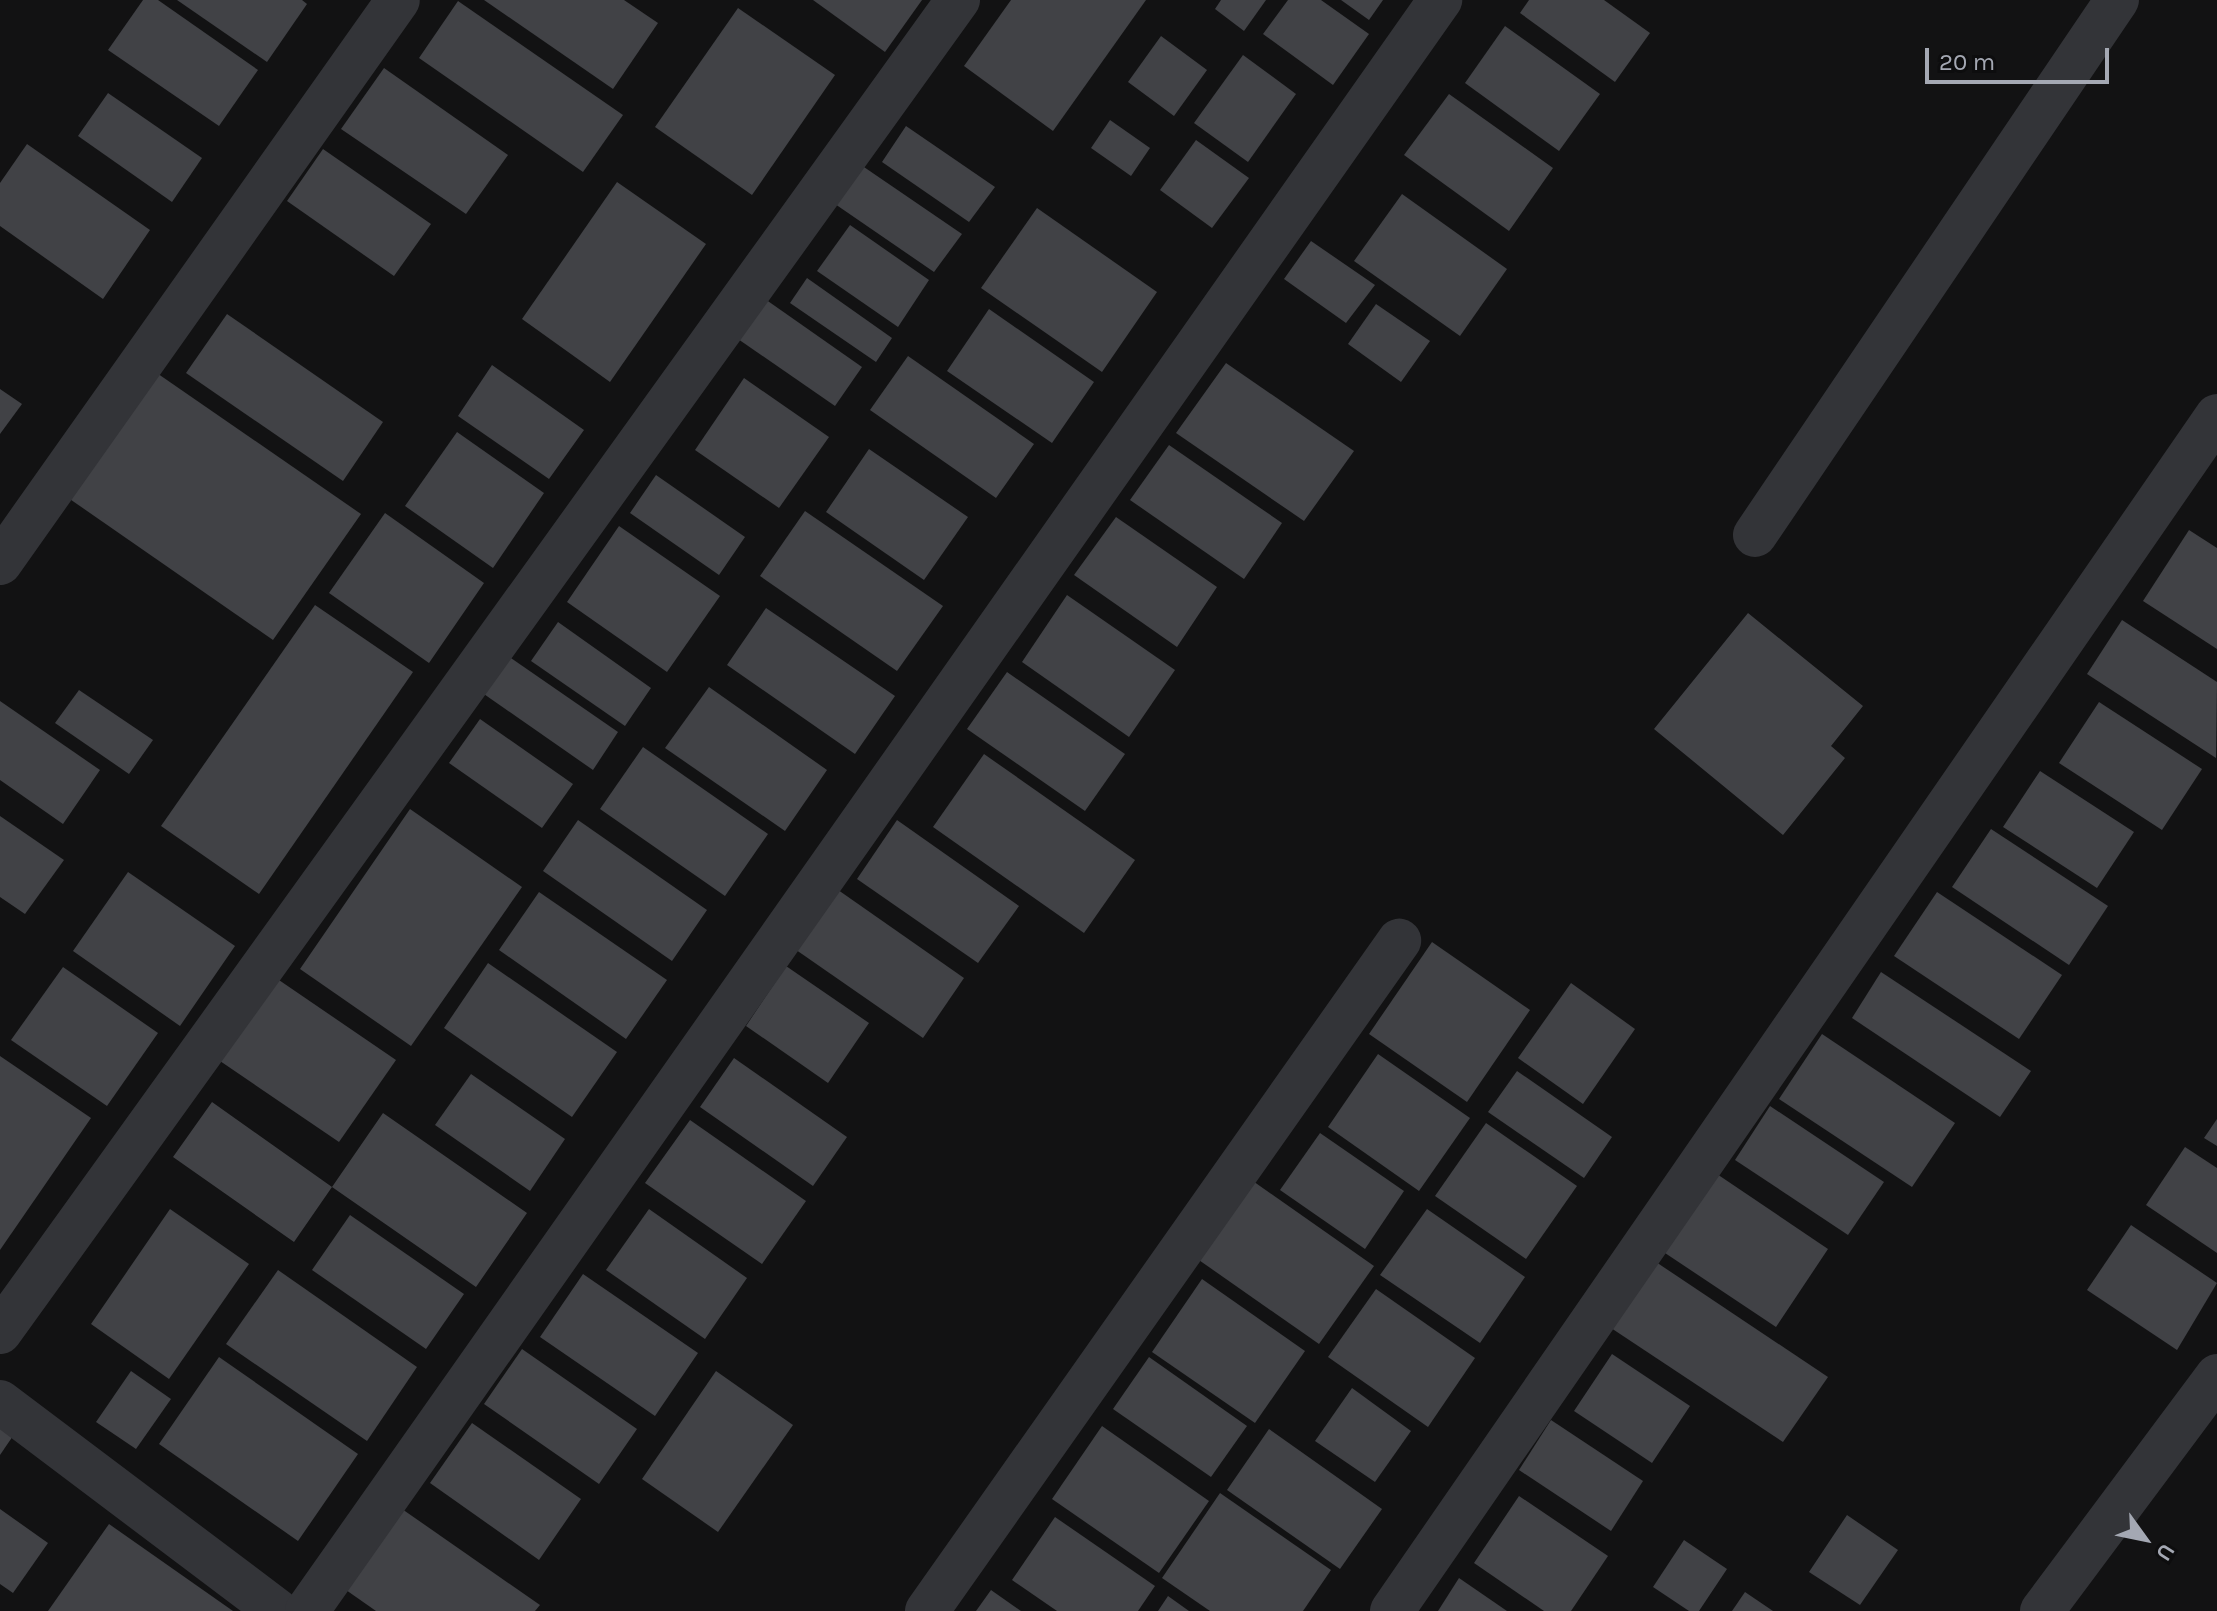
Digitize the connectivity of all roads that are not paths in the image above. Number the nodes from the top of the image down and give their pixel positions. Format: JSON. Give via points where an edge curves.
{"nodes":[{"id":1,"x":398,"y":0,"type":"edge"},
{"id":2,"x":958,"y":0,"type":"edge"},
{"id":3,"x":1440,"y":0,"type":"edge"},
{"id":4,"x":2117,"y":0,"type":"edge"},
{"id":5,"x":2217,"y":416,"type":"edge"},
{"id":6,"x":1755,"y":535,"type":"dead end"},
{"id":7,"x":0,"y":563,"type":"edge"},
{"id":8,"x":1399,"y":941,"type":"dead end"},
{"id":9,"x":0,"y":1332,"type":"edge"},
{"id":10,"x":2217,"y":1376,"type":"edge"},
{"id":11,"x":0,"y":1402,"type":"edge"},
{"id":12,"x":277,"y":1611,"type":"edge"},
{"id":13,"x":307,"y":1611,"type":"edge"},
{"id":14,"x":927,"y":1611,"type":"edge"},
{"id":15,"x":1392,"y":1611,"type":"edge"},
{"id":16,"x":2042,"y":1611,"type":"edge"}],
"edges":[{"from":1,"to":7,"type":"street"},
{"from":2,"to":9,"type":"street"},
{"from":3,"to":13,"type":"street"},
{"from":4,"to":6,"type":"street"},
{"from":5,"to":15,"type":"street"},
{"from":8,"to":14,"type":"street"},
{"from":10,"to":16,"type":"street"},
{"from":11,"to":12,"type":"street"}]}
